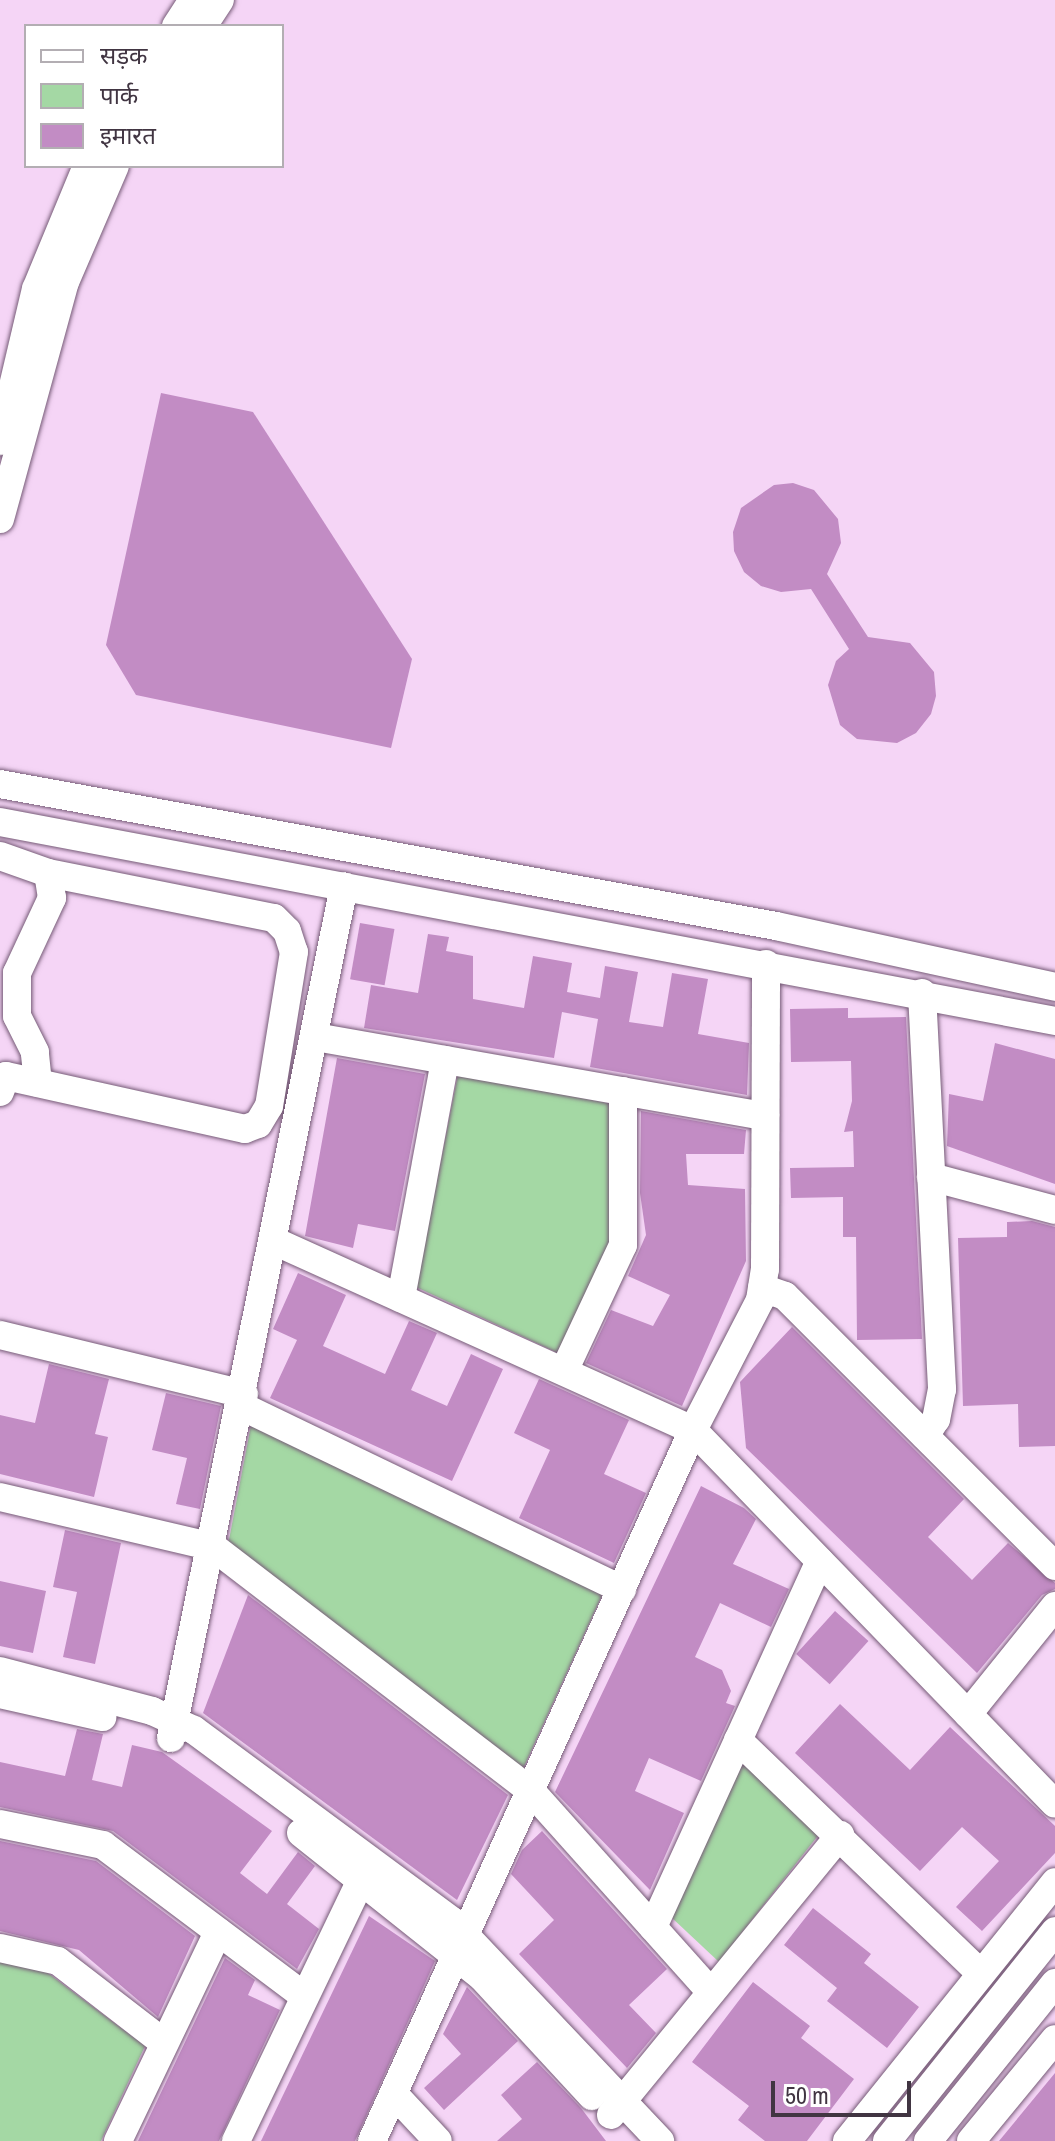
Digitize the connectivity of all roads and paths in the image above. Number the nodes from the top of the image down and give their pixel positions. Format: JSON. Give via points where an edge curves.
{"nodes":[{"id":1,"x":193,"y":0,"type":"edge"},
{"id":2,"x":220,"y":0,"type":"edge"},
{"id":3,"x":177,"y":24,"type":"edge"},
{"id":4,"x":204,"y":24,"type":"edge"},
{"id":5,"x":86,"y":168,"type":"edge"},
{"id":6,"x":114,"y":168,"type":"edge"},
{"id":7,"x":0,"y":441,"type":"edge"},
{"id":8,"x":0,"y":519,"type":"edge"},
{"id":9,"x":0,"y":784,"type":"edge"},
{"id":10,"x":0,"y":822,"type":"edge"},
{"id":11,"x":115,"y":843,"type":"junction"},
{"id":12,"x":0,"y":856,"type":"edge"},
{"id":13,"x":48,"y":873,"type":"junction"},
{"id":14,"x":107,"y":884,"type":"junction"},
{"id":15,"x":344,"y":886,"type":"junction"},
{"id":16,"x":766,"y":964,"type":"junction"},
{"id":17,"x":1055,"y":987,"type":"edge"},
{"id":18,"x":922,"y":993,"type":"junction"},
{"id":19,"x":1055,"y":1021,"type":"edge"},
{"id":20,"x":315,"y":1037,"type":"junction"},
{"id":21,"x":445,"y":1060,"type":"junction"},
{"id":22,"x":38,"y":1083,"type":"junction"},
{"id":23,"x":623,"y":1091,"type":"junction"},
{"id":24,"x":0,"y":1092,"type":"edge"},
{"id":25,"x":765,"y":1116,"type":"junction"},
{"id":26,"x":931,"y":1177,"type":"junction"},
{"id":27,"x":1055,"y":1210,"type":"edge"},
{"id":28,"x":274,"y":1241,"type":"junction"},
{"id":29,"x":762,"y":1288,"type":"junction"},
{"id":30,"x":401,"y":1298,"type":"junction"},
{"id":31,"x":0,"y":1335,"type":"edge"},
{"id":32,"x":564,"y":1371,"type":"junction"},
{"id":33,"x":242,"y":1400,"type":"junction"},
{"id":34,"x":693,"y":1430,"type":"junction"},
{"id":35,"x":925,"y":1436,"type":"junction"},
{"id":36,"x":0,"y":1497,"type":"edge"},
{"id":37,"x":213,"y":1547,"type":"junction"},
{"id":38,"x":820,"y":1561,"type":"junction"},
{"id":39,"x":1055,"y":1566,"type":"edge"},
{"id":40,"x":622,"y":1589,"type":"junction"},
{"id":41,"x":1055,"y":1606,"type":"edge"},
{"id":42,"x":0,"y":1671,"type":"edge"},
{"id":43,"x":0,"y":1694,"type":"edge"},
{"id":44,"x":968,"y":1714,"type":"junction"},
{"id":45,"x":173,"y":1730,"type":"junction"},
{"id":46,"x":738,"y":1740,"type":"junction"},
{"id":47,"x":532,"y":1792,"type":"junction"},
{"id":48,"x":1055,"y":1804,"type":"edge"},
{"id":49,"x":0,"y":1824,"type":"edge"},
{"id":50,"x":840,"y":1835,"type":"junction"},
{"id":51,"x":365,"y":1870,"type":"junction"},
{"id":52,"x":1055,"y":1882,"type":"edge"},
{"id":53,"x":653,"y":1927,"type":"junction"},
{"id":54,"x":1055,"y":1931,"type":"edge"},
{"id":55,"x":218,"y":1932,"type":"junction"},
{"id":56,"x":462,"y":1946,"type":"junction"},
{"id":57,"x":0,"y":1948,"type":"edge"},
{"id":58,"x":981,"y":1974,"type":"junction"},
{"id":59,"x":1055,"y":1983,"type":"edge"},
{"id":60,"x":711,"y":1992,"type":"junction"},
{"id":61,"x":304,"y":1996,"type":"junction"},
{"id":62,"x":1055,"y":2039,"type":"edge"},
{"id":63,"x":164,"y":2043,"type":"junction"},
{"id":64,"x":394,"y":2094,"type":"junction"},
{"id":65,"x":616,"y":2108,"type":"junction"},
{"id":66,"x":118,"y":2141,"type":"edge"},
{"id":67,"x":236,"y":2141,"type":"edge"},
{"id":68,"x":372,"y":2141,"type":"edge"},
{"id":69,"x":438,"y":2141,"type":"edge"},
{"id":70,"x":634,"y":2141,"type":"edge"},
{"id":71,"x":660,"y":2141,"type":"edge"},
{"id":72,"x":847,"y":2141,"type":"edge"},
{"id":73,"x":887,"y":2141,"type":"edge"},
{"id":74,"x":928,"y":2141,"type":"edge"},
{"id":75,"x":971,"y":2141,"type":"edge"}],
"edges":[{"from":1,"to":3,"type":"street"},
{"from":2,"to":4,"type":"street"},
{"from":5,"to":7,"type":"street","via":[[36,289]]},
{"from":6,"to":8,"type":"street","via":[[65,282]]},
{"from":9,"to":17,"type":"street","via":[[776,926]]},
{"from":10,"to":11,"type":"street"},
{"from":11,"to":14,"type":"street"},
{"from":11,"to":15,"type":"street"},
{"from":12,"to":13,"type":"street"},
{"from":13,"to":14,"type":"street"},
{"from":13,"to":22,"type":"street","via":[[52,898],[17,973],[17,1016],[35,1052]]},
{"from":14,"to":22,"type":"street","via":[[274,918],[287,931],[294,952],[269,1106],[258,1124],[245,1129]]},
{"from":15,"to":16,"type":"street"},
{"from":15,"to":20,"type":"street"},
{"from":16,"to":18,"type":"street"},
{"from":16,"to":25,"type":"street"},
{"from":18,"to":19,"type":"street"},
{"from":18,"to":26,"type":"street"},
{"from":20,"to":21,"type":"street"},
{"from":20,"to":28,"type":"street"},
{"from":21,"to":23,"type":"street"},
{"from":21,"to":30,"type":"street"},
{"from":22,"to":24,"type":"street","via":[[6,1076]]},
{"from":23,"to":25,"type":"street"},
{"from":23,"to":32,"type":"street","via":[[623,1245]]},
{"from":25,"to":29,"type":"street"},
{"from":26,"to":27,"type":"street"},
{"from":26,"to":35,"type":"street","via":[[942,1389],[936,1419]]},
{"from":28,"to":30,"type":"street"},
{"from":28,"to":33,"type":"street"},
{"from":29,"to":34,"type":"street"},
{"from":29,"to":35,"type":"street","via":[[785,1296]]},
{"from":30,"to":32,"type":"street"},
{"from":31,"to":33,"type":"street"},
{"from":32,"to":34,"type":"street"},
{"from":33,"to":37,"type":"street"},
{"from":33,"to":40,"type":"street"},
{"from":34,"to":38,"type":"street"},
{"from":34,"to":40,"type":"street"},
{"from":35,"to":39,"type":"street"},
{"from":36,"to":37,"type":"street"},
{"from":37,"to":45,"type":"street"},
{"from":37,"to":47,"type":"street"},
{"from":38,"to":44,"type":"street"},
{"from":38,"to":46,"type":"street"},
{"from":40,"to":47,"type":"street"},
{"from":41,"to":44,"type":"street"},
{"from":42,"to":45,"type":"street"},
{"from":43,"to":45,"type":"street"},
{"from":44,"to":48,"type":"street"},
{"from":45,"to":51,"type":"street"},
{"from":46,"to":50,"type":"street"},
{"from":46,"to":53,"type":"street"},
{"from":47,"to":53,"type":"street"},
{"from":47,"to":56,"type":"street"},
{"from":49,"to":55,"type":"street","via":[[103,1845]]},
{"from":50,"to":58,"type":"street"},
{"from":50,"to":60,"type":"street"},
{"from":51,"to":56,"type":"street"},
{"from":51,"to":61,"type":"street"},
{"from":52,"to":58,"type":"street"},
{"from":53,"to":60,"type":"street"},
{"from":54,"to":73,"type":"street"},
{"from":55,"to":61,"type":"street"},
{"from":55,"to":63,"type":"street"},
{"from":56,"to":64,"type":"street"},
{"from":56,"to":65,"type":"street"},
{"from":57,"to":63,"type":"street","via":[[58,1961]]},
{"from":58,"to":72,"type":"street"},
{"from":59,"to":74,"type":"street"},
{"from":60,"to":65,"type":"street"},
{"from":61,"to":67,"type":"street"},
{"from":62,"to":75,"type":"street"},
{"from":63,"to":66,"type":"street"},
{"from":64,"to":68,"type":"street"},
{"from":64,"to":69,"type":"street"},
{"from":65,"to":70,"type":"street"},
{"from":65,"to":71,"type":"street"}]}
